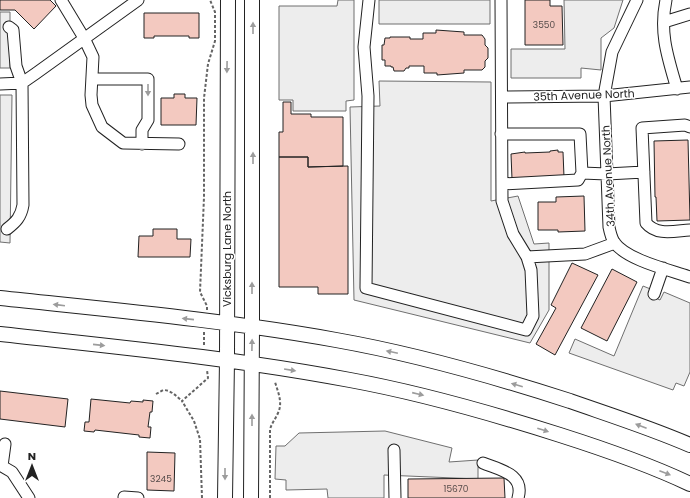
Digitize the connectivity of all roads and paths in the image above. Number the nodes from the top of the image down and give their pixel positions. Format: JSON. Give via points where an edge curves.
{"nodes":[{"id":1,"x":61,"y":0,"type":"edge"},
{"id":2,"x":138,"y":0,"type":"edge"},
{"id":3,"x":210,"y":0,"type":"edge"},
{"id":4,"x":228,"y":0,"type":"edge"},
{"id":5,"x":252,"y":0,"type":"edge"},
{"id":6,"x":369,"y":0,"type":"edge"},
{"id":7,"x":501,"y":0,"type":"edge"},
{"id":8,"x":637,"y":0,"type":"edge"},
{"id":9,"x":666,"y":0,"type":"edge"},
{"id":10,"x":690,"y":14,"type":"edge"},
{"id":11,"x":664,"y":22,"type":"junction"},
{"id":12,"x":9,"y":27,"type":"dead end"},
{"id":13,"x":84,"y":38,"type":"junction"},
{"id":14,"x":92,"y":79,"type":"junction"},
{"id":15,"x":22,"y":83,"type":"junction"},
{"id":16,"x":0,"y":84,"type":"edge"},
{"id":17,"x":690,"y":87,"type":"edge"},
{"id":18,"x":676,"y":89,"type":"junction"},
{"id":19,"x":604,"y":96,"type":"junction"},
{"id":20,"x":502,"y":97,"type":"junction"},
{"id":21,"x":690,"y":127,"type":"edge"},
{"id":22,"x":501,"y":134,"type":"junction"},
{"id":23,"x":142,"y":144,"type":"junction"},
{"id":24,"x":179,"y":144,"type":"dead end"},
{"id":25,"x":644,"y":172,"type":"junction"},
{"id":26,"x":582,"y":173,"type":"junction"},
{"id":27,"x":607,"y":174,"type":"junction"},
{"id":28,"x":502,"y":184,"type":"junction"},
{"id":29,"x":7,"y":229,"type":"dead end"},
{"id":30,"x":690,"y":230,"type":"edge"},
{"id":31,"x":615,"y":243,"type":"junction"},
{"id":32,"x":527,"y":257,"type":"junction"},
{"id":33,"x":663,"y":268,"type":"junction"},
{"id":34,"x":690,"y":277,"type":"edge"},
{"id":35,"x":654,"y":294,"type":"dead end"},
{"id":36,"x":0,"y":298,"type":"edge"},
{"id":37,"x":207,"y":321,"type":"junction"},
{"id":38,"x":227,"y":324,"type":"junction"},
{"id":39,"x":252,"y":326,"type":"junction"},
{"id":40,"x":0,"y":334,"type":"edge"},
{"id":41,"x":206,"y":357,"type":"junction"},
{"id":42,"x":227,"y":360,"type":"junction"},
{"id":43,"x":252,"y":364,"type":"junction"},
{"id":44,"x":275,"y":382,"type":"dead end"},
{"id":45,"x":156,"y":394,"type":"dead end"},
{"id":46,"x":182,"y":401,"type":"junction"},
{"id":47,"x":5,"y":444,"type":"dead end"},
{"id":48,"x":690,"y":445,"type":"edge"},
{"id":49,"x":394,"y":450,"type":"dead end"},
{"id":50,"x":483,"y":463,"type":"dead end"},
{"id":51,"x":1,"y":465,"type":"edge"},
{"id":52,"x":690,"y":484,"type":"edge"},
{"id":53,"x":124,"y":497,"type":"edge"},
{"id":54,"x":29,"y":498,"type":"edge"},
{"id":55,"x":138,"y":498,"type":"edge"},
{"id":56,"x":202,"y":498,"type":"edge"},
{"id":57,"x":225,"y":498,"type":"edge"},
{"id":58,"x":251,"y":498,"type":"edge"},
{"id":59,"x":270,"y":498,"type":"edge"},
{"id":60,"x":395,"y":498,"type":"edge"},
{"id":61,"x":518,"y":498,"type":"edge"}],
"edges":[{"from":1,"to":13,"type":"street"},
{"from":2,"to":13,"type":"street"},
{"from":3,"to":37,"type":"path","via":[[215,12],[215,41],[208,64],[204,98],[204,197],[200,292],[207,306]]},
{"from":4,"to":38,"type":"main road","name":"Vicksburg Lane North","one_way":true},
{"from":39,"to":5,"type":"main road","one_way":true},
{"from":6,"to":32,"type":"street","via":[[364,47],[368,96],[366,288],[526,330],[533,316],[531,270]]},
{"from":7,"to":20,"type":"street"},
{"from":8,"to":19,"type":"street","name":"34th Avenue North","via":[[612,52]]},
{"from":9,"to":11,"type":"street"},
{"from":10,"to":11,"type":"street"},
{"from":11,"to":18,"type":"street","via":[[664,43]]},
{"from":12,"to":15,"type":"street","via":[[13,30],[16,66]]},
{"from":13,"to":14,"type":"street","via":[[93,57]]},
{"from":13,"to":15,"type":"street"},
{"from":14,"to":23,"type":"street","via":[[92,105],[102,127],[123,143]]},
{"from":14,"to":23,"type":"street","one_way":true,"via":[[148,79],[148,120],[142,130]]},
{"from":15,"to":16,"type":"street"},
{"from":15,"to":29,"type":"street","via":[[23,205],[22,213]]},
{"from":17,"to":18,"type":"street","name":"35th Avenue North"},
{"from":18,"to":19,"type":"street","name":"35th Avenue North"},
{"from":19,"to":20,"type":"street","name":"35th Avenue North"},
{"from":19,"to":27,"type":"street","name":"34th Avenue North"},
{"from":20,"to":22,"type":"street"},
{"from":21,"to":25,"type":"street","via":[[686,125],[642,128]]},
{"from":22,"to":26,"type":"street","via":[[580,134]]},
{"from":22,"to":28,"type":"street"},
{"from":23,"to":24,"type":"street"},
{"from":25,"to":27,"type":"street"},
{"from":25,"to":30,"type":"street","via":[[646,223],[651,229],[659,232]]},
{"from":26,"to":27,"type":"street"},
{"from":26,"to":28,"type":"street","via":[[578,180]]},
{"from":27,"to":31,"type":"street","name":"34th Avenue North","via":[[609,227]]},
{"from":28,"to":32,"type":"street","via":[[502,201],[512,234]]},
{"from":31,"to":32,"type":"street","via":[[585,254]]},
{"from":31,"to":33,"type":"street","name":"34th Avenue North","via":[[632,256]]},
{"from":33,"to":34,"type":"street","name":"34th Avenue North"},
{"from":33,"to":35,"type":"street"},
{"from":37,"to":36,"type":"main road","one_way":true},
{"from":37,"to":38,"type":"main road"},
{"from":37,"to":41,"type":"path","via":[[203,334]]},
{"from":38,"to":39,"type":"main road"},
{"from":38,"to":42,"type":"main road","name":"Vicksburg Lane North"},
{"from":43,"to":39,"type":"main road","one_way":true},
{"from":48,"to":39,"type":"main road","one_way":true,"via":[[620,418],[431,360],[337,340]]},
{"from":40,"to":41,"type":"main road","one_way":true},
{"from":41,"to":42,"type":"main road"},
{"from":41,"to":46,"type":"path","via":[[208,378]]},
{"from":42,"to":43,"type":"main road"},
{"from":42,"to":57,"type":"main road","name":"Vicksburg Lane North","one_way":true},
{"from":43,"to":52,"type":"main road","one_way":true,"via":[[351,380],[503,417],[593,446]]},
{"from":58,"to":43,"type":"main road","one_way":true},
{"from":44,"to":59,"type":"path","via":[[280,404],[270,430]]},
{"from":45,"to":46,"type":"path","via":[[161,390],[168,390]]},
{"from":46,"to":56,"type":"path","via":[[194,421],[200,438]]},
{"from":47,"to":51,"type":"street"},
{"from":49,"to":60,"type":"street"},
{"from":50,"to":61,"type":"street","via":[[513,476],[519,484]]},
{"from":51,"to":54,"type":"street","via":[[12,472]]},
{"from":53,"to":55,"type":"street"}]}
